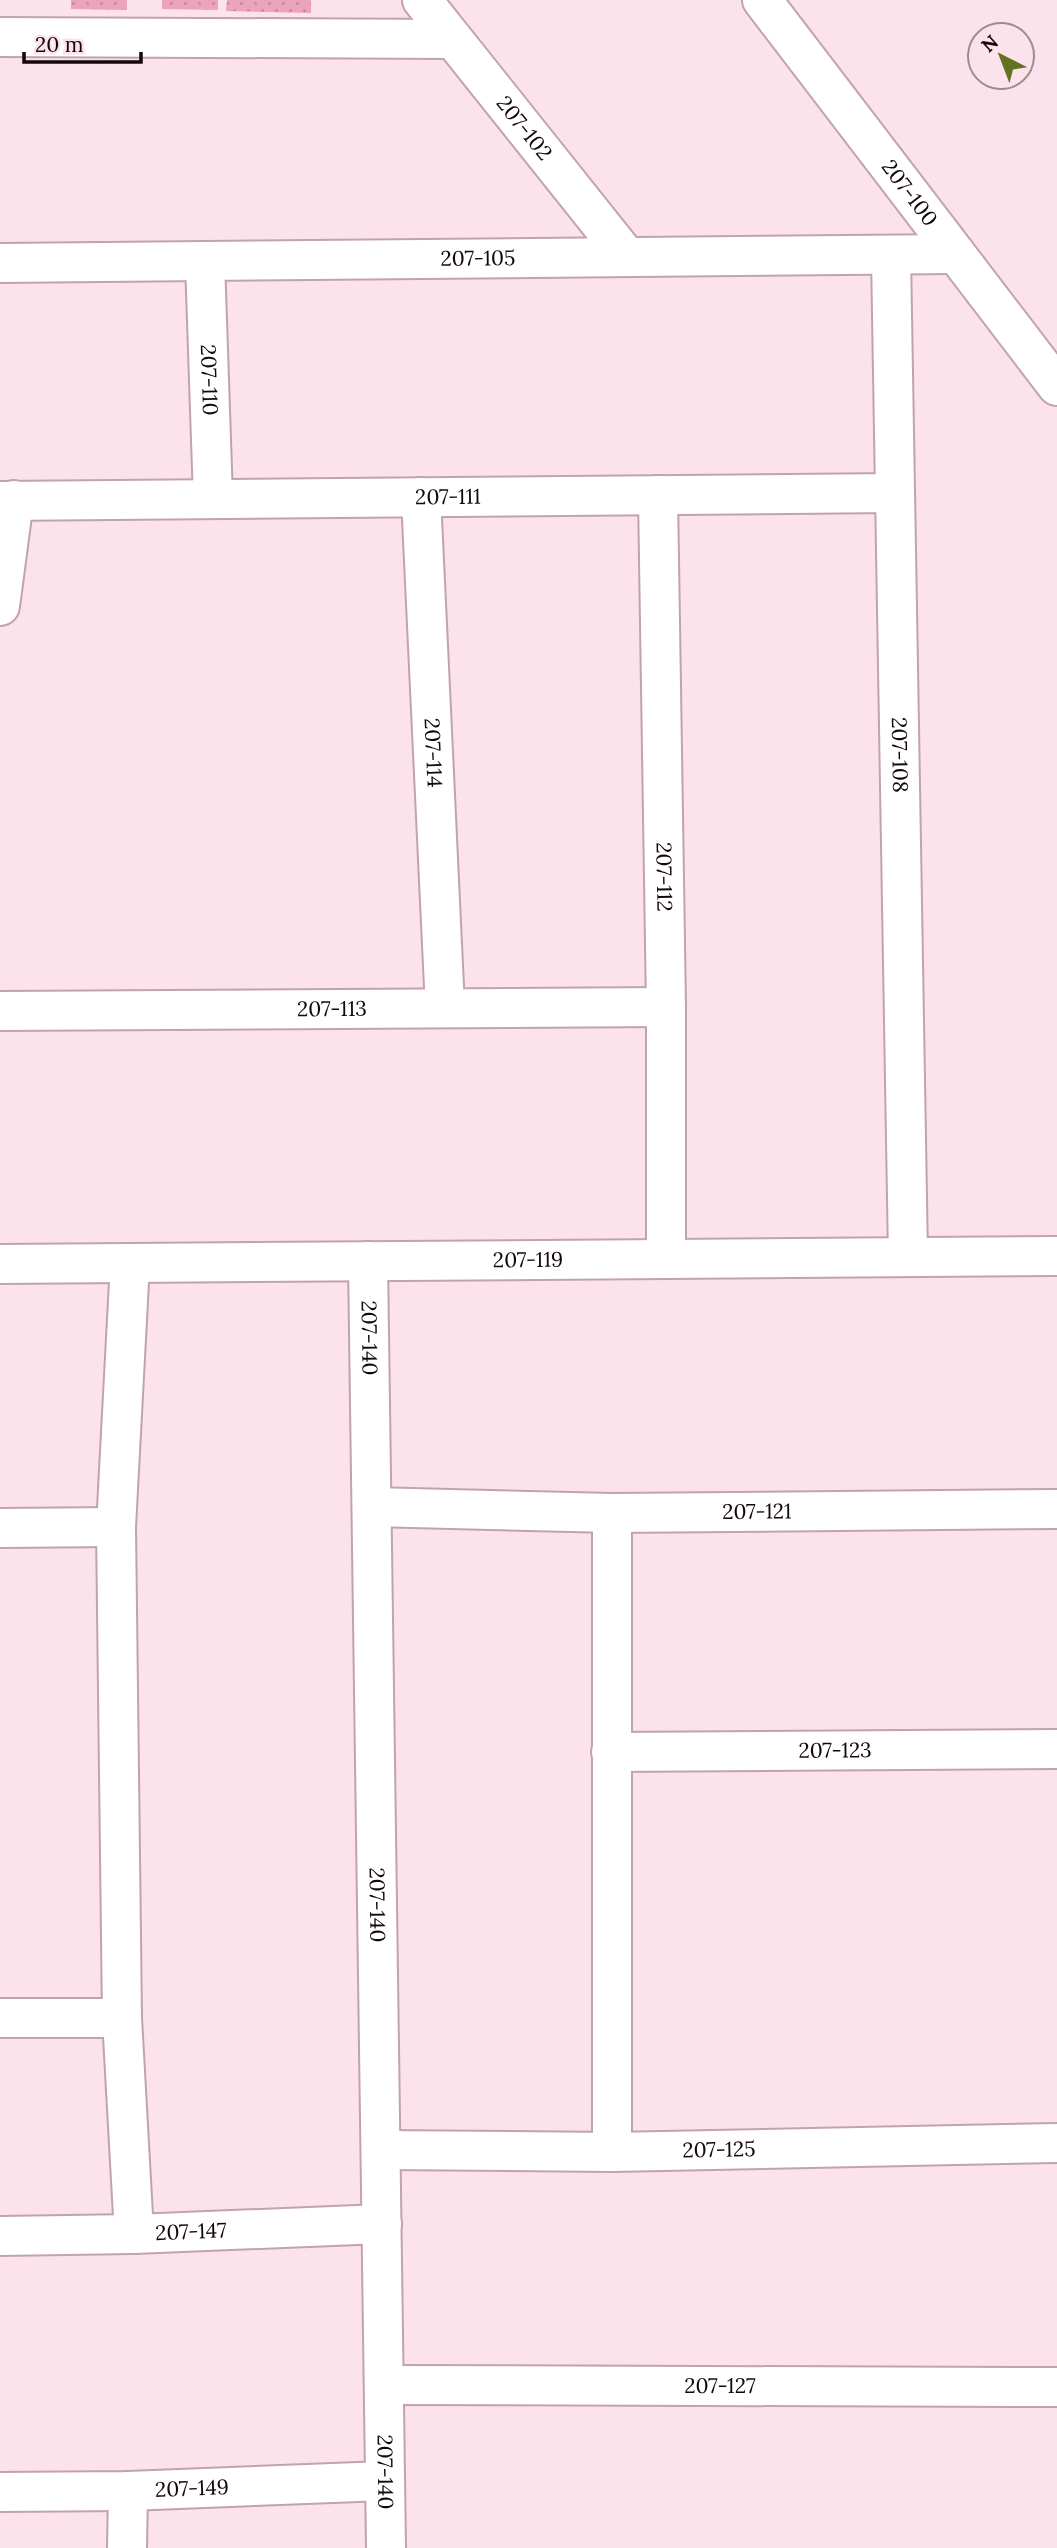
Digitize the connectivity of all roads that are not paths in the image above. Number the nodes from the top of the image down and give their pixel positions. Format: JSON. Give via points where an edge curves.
{"nodes":[{"id":1,"x":422,"y":0,"type":"edge"},
{"id":2,"x":762,"y":0,"type":"edge"},
{"id":3,"x":0,"y":37,"type":"edge"},
{"id":4,"x":452,"y":39,"type":"junction"},
{"id":5,"x":956,"y":254,"type":"junction"},
{"id":6,"x":891,"y":255,"type":"junction"},
{"id":7,"x":627,"y":257,"type":"junction"},
{"id":8,"x":205,"y":261,"type":"junction"},
{"id":9,"x":0,"y":263,"type":"edge"},
{"id":10,"x":1057,"y":386,"type":"edge"},
{"id":11,"x":894,"y":493,"type":"junction"},
{"id":12,"x":658,"y":495,"type":"junction"},
{"id":13,"x":421,"y":497,"type":"junction"},
{"id":14,"x":213,"y":499,"type":"junction"},
{"id":15,"x":7,"y":500,"type":"edge"},
{"id":16,"x":0,"y":606,"type":"edge"},
{"id":17,"x":667,"y":1007,"type":"junction"},
{"id":18,"x":444,"y":1008,"type":"junction"},
{"id":19,"x":0,"y":1011,"type":"edge"},
{"id":20,"x":1057,"y":1256,"type":"edge"},
{"id":21,"x":908,"y":1257,"type":"junction"},
{"id":22,"x":666,"y":1258,"type":"junction"},
{"id":23,"x":368,"y":1261,"type":"junction"},
{"id":24,"x":130,"y":1263,"type":"junction"},
{"id":25,"x":0,"y":1264,"type":"edge"},
{"id":26,"x":372,"y":1507,"type":"junction"},
{"id":27,"x":1057,"y":1509,"type":"edge"},
{"id":28,"x":612,"y":1513,"type":"junction"},
{"id":29,"x":116,"y":1527,"type":"junction"},
{"id":30,"x":0,"y":1528,"type":"edge"},
{"id":31,"x":1057,"y":1749,"type":"edge"},
{"id":32,"x":611,"y":1752,"type":"junction"},
{"id":33,"x":0,"y":2018,"type":"edge"},
{"id":34,"x":122,"y":2018,"type":"junction"},
{"id":35,"x":1057,"y":2143,"type":"edge"},
{"id":36,"x":381,"y":2150,"type":"junction"},
{"id":37,"x":612,"y":2152,"type":"junction"},
{"id":38,"x":382,"y":2224,"type":"junction"},
{"id":39,"x":134,"y":2234,"type":"junction"},
{"id":40,"x":0,"y":2236,"type":"edge"},
{"id":41,"x":384,"y":2385,"type":"junction"},
{"id":42,"x":1057,"y":2387,"type":"edge"},
{"id":43,"x":385,"y":2481,"type":"junction"},
{"id":44,"x":128,"y":2491,"type":"junction"},
{"id":45,"x":0,"y":2492,"type":"edge"},
{"id":46,"x":127,"y":2548,"type":"edge"},
{"id":47,"x":386,"y":2548,"type":"edge"}],
"edges":[{"from":1,"to":4,"type":"street","name":"207-102"},
{"from":2,"to":5,"type":"street","name":"207-100"},
{"from":3,"to":4,"type":"street"},
{"from":4,"to":7,"type":"street","name":"207-102"},
{"from":5,"to":6,"type":"street","name":"207-105"},
{"from":5,"to":10,"type":"street","name":"207-100"},
{"from":6,"to":7,"type":"street","name":"207-105"},
{"from":6,"to":11,"type":"street","name":"207-108"},
{"from":7,"to":8,"type":"street","name":"207-105"},
{"from":8,"to":9,"type":"street","name":"207-105"},
{"from":8,"to":14,"type":"street","name":"207-110"},
{"from":11,"to":12,"type":"street","name":"207-111"},
{"from":11,"to":21,"type":"street","name":"207-108"},
{"from":12,"to":13,"type":"street","name":"207-111"},
{"from":12,"to":17,"type":"street","name":"207-112"},
{"from":13,"to":14,"type":"street","name":"207-111"},
{"from":13,"to":18,"type":"street","name":"207-114"},
{"from":14,"to":15,"type":"street","name":"207-111"},
{"from":15,"to":16,"type":"street"},
{"from":17,"to":18,"type":"street","name":"207-113"},
{"from":17,"to":22,"type":"street","name":"207-112"},
{"from":18,"to":19,"type":"street","name":"207-113"},
{"from":20,"to":21,"type":"street","name":"207-119"},
{"from":21,"to":22,"type":"street","name":"207-119"},
{"from":22,"to":23,"type":"street","name":"207-119"},
{"from":23,"to":24,"type":"street","name":"207-119"},
{"from":23,"to":26,"type":"street","name":"207-140"},
{"from":24,"to":25,"type":"street","name":"207-119"},
{"from":24,"to":29,"type":"street"},
{"from":26,"to":28,"type":"street","name":"207-121"},
{"from":26,"to":36,"type":"street","name":"207-140"},
{"from":27,"to":28,"type":"street","name":"207-121"},
{"from":28,"to":32,"type":"street"},
{"from":29,"to":30,"type":"street"},
{"from":29,"to":34,"type":"street"},
{"from":31,"to":32,"type":"street","name":"207-123"},
{"from":32,"to":37,"type":"street"},
{"from":33,"to":34,"type":"street"},
{"from":34,"to":39,"type":"street"},
{"from":35,"to":37,"type":"street","name":"207-125"},
{"from":36,"to":37,"type":"street","name":"207-125"},
{"from":36,"to":38,"type":"street","name":"207-140"},
{"from":38,"to":39,"type":"street","name":"207-147"},
{"from":38,"to":41,"type":"street","name":"207-140"},
{"from":39,"to":40,"type":"street","name":"207-147"},
{"from":41,"to":42,"type":"street","name":"207-127"},
{"from":41,"to":43,"type":"street","name":"207-140"},
{"from":43,"to":44,"type":"street","name":"207-149"},
{"from":43,"to":47,"type":"street","name":"207-140"},
{"from":44,"to":45,"type":"street","name":"207-149"},
{"from":44,"to":46,"type":"street"}]}
